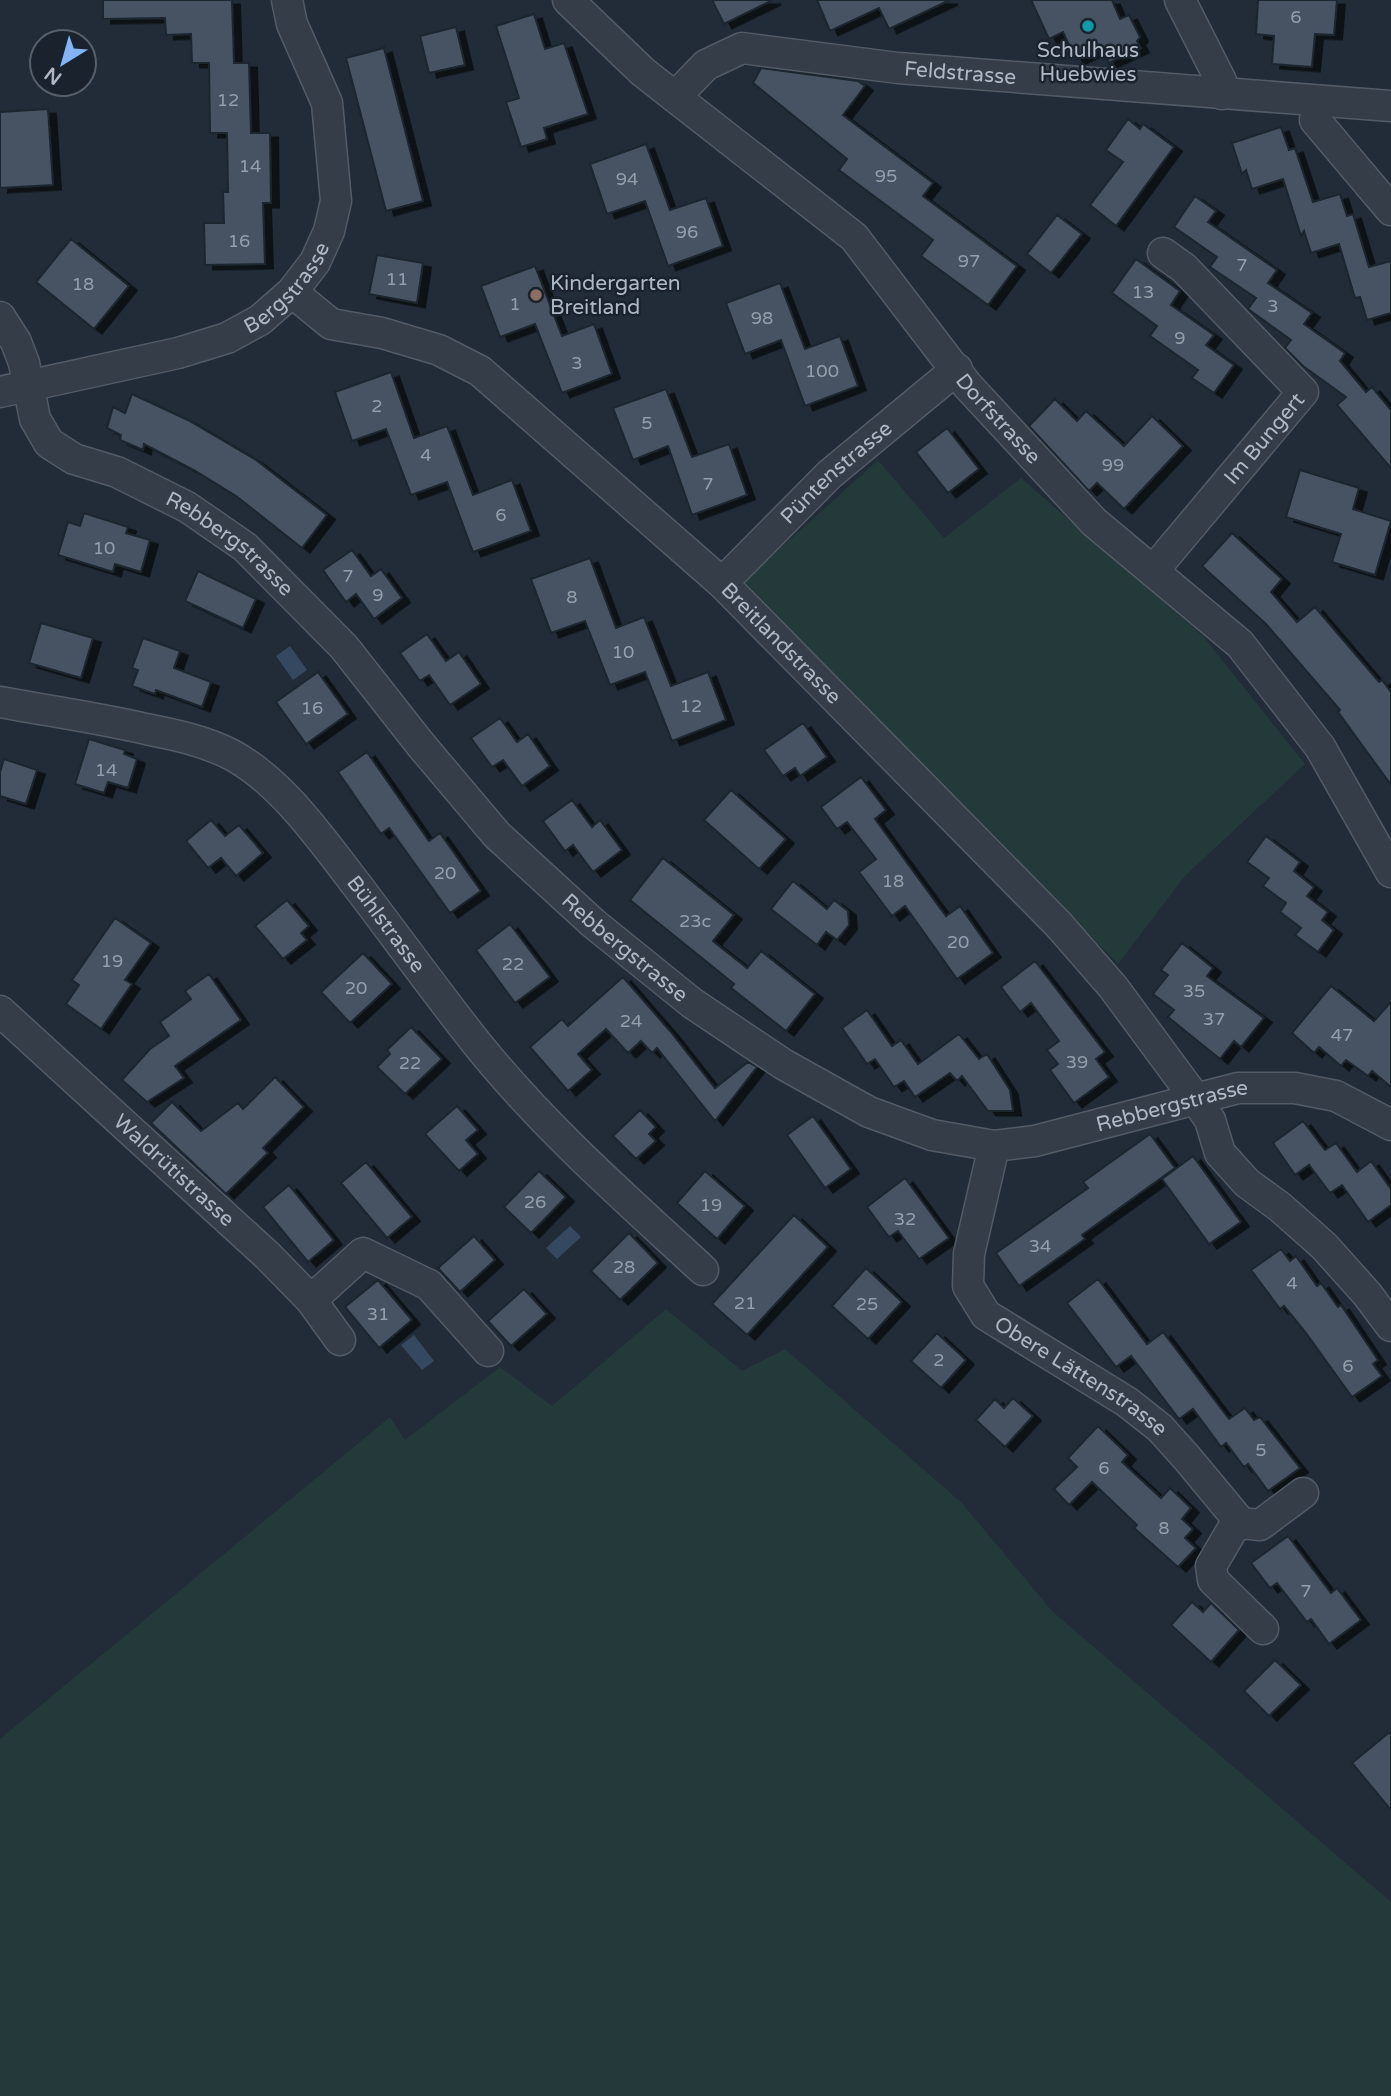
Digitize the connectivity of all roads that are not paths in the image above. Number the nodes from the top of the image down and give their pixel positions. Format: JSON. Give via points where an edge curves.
{"nodes":[{"id":1,"x":286,"y":0,"type":"edge"},
{"id":2,"x":568,"y":0,"type":"edge"},
{"id":3,"x":1180,"y":0,"type":"edge"},
{"id":4,"x":1223,"y":94,"type":"junction"},
{"id":5,"x":675,"y":97,"type":"junction"},
{"id":6,"x":1391,"y":106,"type":"edge"},
{"id":7,"x":1315,"y":120,"type":"dead end"},
{"id":8,"x":1391,"y":210,"type":"edge"},
{"id":9,"x":1163,"y":253,"type":"dead end"},
{"id":10,"x":292,"y":292,"type":"junction"},
{"id":11,"x":0,"y":317,"type":"edge"},
{"id":12,"x":957,"y":369,"type":"junction"},
{"id":13,"x":29,"y":386,"type":"junction"},
{"id":14,"x":0,"y":393,"type":"edge"},
{"id":15,"x":1153,"y":571,"type":"junction"},
{"id":16,"x":722,"y":583,"type":"junction"},
{"id":17,"x":0,"y":702,"type":"edge"},
{"id":18,"x":1391,"y":872,"type":"edge"},
{"id":19,"x":0,"y":1010,"type":"edge"},
{"id":20,"x":1195,"y":1098,"type":"junction"},
{"id":21,"x":1391,"y":1125,"type":"edge"},
{"id":22,"x":994,"y":1146,"type":"junction"},
{"id":23,"x":703,"y":1270,"type":"dead end"},
{"id":24,"x":311,"y":1300,"type":"junction"},
{"id":25,"x":1391,"y":1326,"type":"edge"},
{"id":26,"x":340,"y":1340,"type":"dead end"},
{"id":27,"x":488,"y":1351,"type":"dead end"},
{"id":28,"x":1303,"y":1493,"type":"dead end"},
{"id":29,"x":1241,"y":1523,"type":"junction"},
{"id":30,"x":1263,"y":1629,"type":"dead end"}],
"edges":[{"from":1,"to":10,"type":"street","name":"Bergstrasse","via":[[327,103],[336,201],[315,262]]},
{"from":2,"to":5,"type":"street","name":"Dorfstrasse"},
{"from":3,"to":4,"type":"street","via":[[1221,81]]},
{"from":4,"to":5,"type":"street","name":"Feldstrasse","via":[[898,68],[742,48],[706,65]]},
{"from":4,"to":6,"type":"street","name":"Feldstrasse"},
{"from":5,"to":12,"type":"street","name":"Dorfstrasse","via":[[854,237]]},
{"from":7,"to":8,"type":"street"},
{"from":9,"to":15,"type":"street","name":"Im Bungert","via":[[1184,268],[1303,392]]},
{"from":10,"to":13,"type":"street","name":"Bergstrasse","via":[[260,320],[202,347]]},
{"from":10,"to":16,"type":"street","name":"Breitlandstrasse","via":[[331,324],[439,349],[480,371]]},
{"from":11,"to":13,"type":"street","name":"Rebbergstrasse","via":[[16,342]]},
{"from":12,"to":15,"type":"street","name":"Dorfstrasse","via":[[1094,522]]},
{"from":12,"to":16,"type":"street","name":"Püntenstrasse","via":[[830,474]]},
{"from":13,"to":14,"type":"street","name":"Bergstrasse"},
{"from":13,"to":22,"type":"street","name":"Rebbergstrasse","via":[[35,419],[49,443],[74,459],[117,472],[187,507],[245,547],[344,647],[497,835],[593,923],[692,1003],[783,1064],[869,1112],[932,1135]]},
{"from":15,"to":18,"type":"street","name":"Dorfstrasse","via":[[1240,644],[1320,747]]},
{"from":16,"to":20,"type":"street","name":"Breitlandstrasse","via":[[1059,925]]},
{"from":17,"to":23,"type":"street","name":"Bühlstrasse","via":[[210,744],[262,776],[307,821],[479,1046],[525,1098],[573,1150]]},
{"from":19,"to":24,"type":"street","name":"Waldrütistrasse"},
{"from":20,"to":21,"type":"street","name":"Rebbergstrasse","via":[[1238,1088],[1295,1088],[1336,1096]]},
{"from":20,"to":22,"type":"street","name":"Rebbergstrasse","via":[[1035,1141]]},
{"from":20,"to":25,"type":"street","name":"Breitlandstrasse","via":[[1210,1120],[1220,1153],[1247,1183],[1324,1245]]},
{"from":22,"to":29,"type":"street","name":"Obere Lättenstrasse","via":[[969,1255],[968,1286],[986,1315],[1127,1402],[1160,1429]]},
{"from":24,"to":26,"type":"street","name":"Waldrütistrasse"},
{"from":24,"to":27,"type":"street","via":[[363,1253],[429,1285]]},
{"from":28,"to":29,"type":"street","via":[[1261,1525]]},
{"from":29,"to":30,"type":"street","via":[[1211,1566],[1213,1580]]}]}
